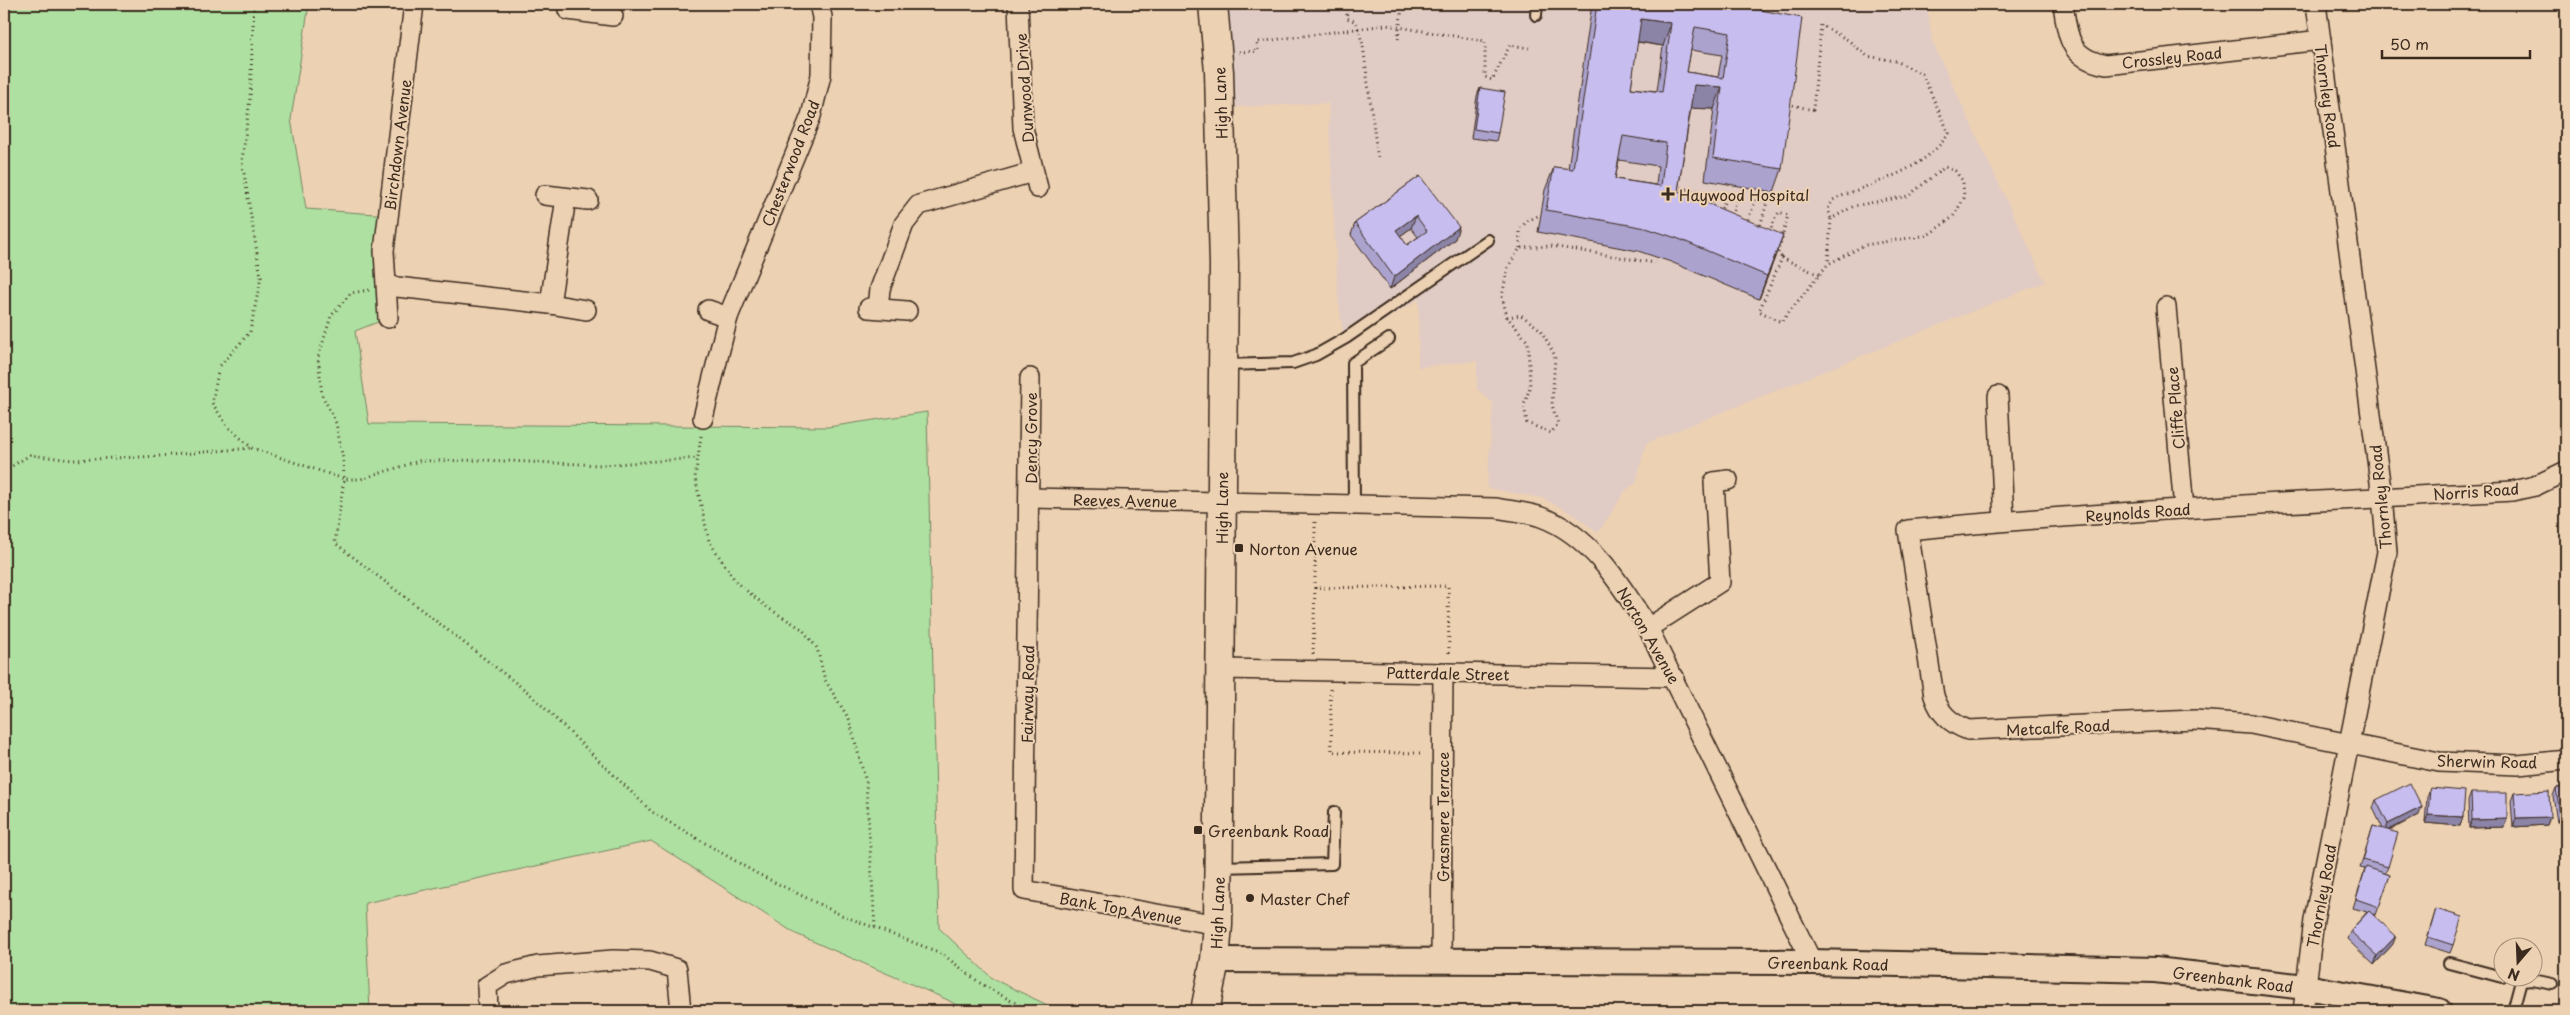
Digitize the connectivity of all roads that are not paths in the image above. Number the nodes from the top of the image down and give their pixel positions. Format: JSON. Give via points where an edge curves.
{"nodes":[{"id":1,"x":414,"y":4,"type":"edge"},
{"id":2,"x":819,"y":4,"type":"edge"},
{"id":3,"x":1018,"y":4,"type":"edge"},
{"id":4,"x":1213,"y":4,"type":"edge"},
{"id":5,"x":1537,"y":4,"type":"edge"},
{"id":6,"x":2063,"y":4,"type":"edge"},
{"id":7,"x":2316,"y":4,"type":"edge"},
{"id":8,"x":590,"y":8,"type":"edge"},
{"id":9,"x":568,"y":10,"type":"dead end"},
{"id":10,"x":1536,"y":15,"type":"dead end"},
{"id":11,"x":613,"y":16,"type":"dead end"},
{"id":12,"x":2321,"y":40,"type":"junction"},
{"id":13,"x":545,"y":195,"type":"dead end"},
{"id":14,"x":566,"y":198,"type":"junction"},
{"id":15,"x":588,"y":200,"type":"dead end"},
{"id":16,"x":1488,"y":240,"type":"dead end"},
{"id":17,"x":388,"y":286,"type":"junction"},
{"id":18,"x":550,"y":304,"type":"junction"},
{"id":19,"x":2166,"y":307,"type":"dead end"},
{"id":20,"x":586,"y":310,"type":"dead end"},
{"id":21,"x":708,"y":310,"type":"dead end"},
{"id":22,"x":907,"y":311,"type":"dead end"},
{"id":23,"x":728,"y":317,"type":"junction"},
{"id":24,"x":388,"y":318,"type":"dead end"},
{"id":25,"x":1389,"y":339,"type":"dead end"},
{"id":26,"x":1223,"y":366,"type":"junction"},
{"id":27,"x":1030,"y":378,"type":"dead end"},
{"id":28,"x":1998,"y":396,"type":"dead end"},
{"id":29,"x":703,"y":418,"type":"road end"},
{"id":30,"x":2566,"y":472,"type":"edge"},
{"id":31,"x":1728,"y":480,"type":"dead end"},
{"id":32,"x":2382,"y":497,"type":"junction"},
{"id":33,"x":1030,"y":498,"type":"junction"},
{"id":34,"x":1221,"y":503,"type":"junction"},
{"id":35,"x":1354,"y":504,"type":"junction"},
{"id":36,"x":2184,"y":509,"type":"junction"},
{"id":37,"x":2004,"y":521,"type":"junction"},
{"id":38,"x":1909,"y":544,"type":"joint"},
{"id":39,"x":1648,"y":628,"type":"junction"},
{"id":40,"x":1221,"y":669,"type":"junction"},
{"id":41,"x":1446,"y":672,"type":"junction"},
{"id":42,"x":1674,"y":677,"type":"junction"},
{"id":43,"x":2350,"y":743,"type":"junction"},
{"id":44,"x":2566,"y":760,"type":"edge"},
{"id":45,"x":1334,"y":812,"type":"dead end"},
{"id":46,"x":1219,"y":867,"type":"junction"},
{"id":47,"x":1024,"y":890,"type":"joint"},
{"id":48,"x":1218,"y":925,"type":"junction"},
{"id":49,"x":1215,"y":960,"type":"junction"},
{"id":50,"x":1441,"y":962,"type":"junction"},
{"id":51,"x":1812,"y":962,"type":"junction"},
{"id":52,"x":2449,"y":963,"type":"dead end"},
{"id":53,"x":2492,"y":974,"type":"edge"},
{"id":54,"x":2542,"y":982,"type":"edge"},
{"id":55,"x":2552,"y":984,"type":"dead end"},
{"id":56,"x":2306,"y":987,"type":"junction"},
{"id":57,"x":2519,"y":988,"type":"edge"},
{"id":58,"x":488,"y":1011,"type":"edge"},
{"id":59,"x":681,"y":1011,"type":"edge"},
{"id":60,"x":1205,"y":1011,"type":"edge"},
{"id":61,"x":2303,"y":1011,"type":"edge"},
{"id":62,"x":2438,"y":1011,"type":"edge"},
{"id":63,"x":2514,"y":1011,"type":"edge"}],
"edges":[{"from":1,"to":17,"type":"street","name":"Birchdown Avenue","via":[[384,251]]},
{"from":2,"to":23,"type":"street","name":"Chesterwood Road","via":[[822,16],[821,75],[811,116]]},
{"from":3,"to":22,"type":"street","name":"Dunwood Drive","via":[[1023,128],[1036,180],[919,205],[904,224],[873,308]]},
{"from":4,"to":26,"type":"main road","name":"High Lane","via":[[1218,54],[1224,256]]},
{"from":5,"to":10,"type":"lane"},
{"from":6,"to":12,"type":"street","name":"Crossley Road","via":[[2068,39],[2092,62],[2106,65]]},
{"from":7,"to":12,"type":"street","name":"Thornley Road"},
{"from":8,"to":9,"type":"street"},
{"from":8,"to":11,"type":"street"},
{"from":12,"to":32,"type":"street","name":"Thornley Road"},
{"from":13,"to":14,"type":"street"},
{"from":14,"to":15,"type":"street"},
{"from":14,"to":18,"type":"street"},
{"from":16,"to":26,"type":"lane","via":[[1346,338],[1316,355],[1293,362]]},
{"from":17,"to":18,"type":"street"},
{"from":17,"to":24,"type":"street","name":"Birchdown Avenue"},
{"from":18,"to":20,"type":"street"},
{"from":19,"to":36,"type":"street","name":"Cliffe Place"},
{"from":21,"to":23,"type":"street"},
{"from":23,"to":29,"type":"street","name":"Chesterwood Road"},
{"from":25,"to":35,"type":"lane","via":[[1353,362]]},
{"from":26,"to":34,"type":"main road","name":"High Lane"},
{"from":27,"to":33,"type":"street","name":"Dency Grove"},
{"from":28,"to":37,"type":"street"},
{"from":30,"to":32,"type":"street","name":"Norris Road","via":[[2534,486],[2512,491]]},
{"from":31,"to":39,"type":"street","via":[[1714,482],[1720,582]]},
{"from":32,"to":36,"type":"street","name":"Reynolds Road"},
{"from":32,"to":43,"type":"street","name":"Thornley Road","via":[[2388,552]]},
{"from":33,"to":34,"type":"street","name":"Reeves Avenue"},
{"from":33,"to":47,"type":"street","name":"Fairway Road"},
{"from":34,"to":35,"type":"street","name":"Norton Avenue"},
{"from":34,"to":40,"type":"main road","name":"High Lane"},
{"from":35,"to":39,"type":"street","name":"Norton Avenue","via":[[1496,508],[1541,517],[1578,537],[1623,588]]},
{"from":36,"to":37,"type":"street","name":"Reynolds Road"},
{"from":37,"to":38,"type":"street","name":"Reynolds Road","via":[[1908,530]]},
{"from":38,"to":43,"type":"street","name":"Metcalfe Road","via":[[1934,696],[1938,708],[1957,726],[1984,730],[2195,720],[2251,724]]},
{"from":39,"to":42,"type":"street","name":"Norton Avenue"},
{"from":40,"to":41,"type":"street","name":"Patterdale Street"},
{"from":40,"to":46,"type":"main road","name":"High Lane"},
{"from":41,"to":42,"type":"street","name":"Patterdale Street"},
{"from":41,"to":50,"type":"street","name":"Grasmere Terrace","via":[[1442,753]]},
{"from":42,"to":51,"type":"street","name":"Norton Avenue"},
{"from":43,"to":44,"type":"street","name":"Sherwin Road","via":[[2439,762],[2518,765]]},
{"from":43,"to":56,"type":"street","name":"Thornley Road","via":[[2314,920]]},
{"from":45,"to":46,"type":"lane","via":[[1332,864]]},
{"from":46,"to":48,"type":"main road","name":"High Lane"},
{"from":47,"to":48,"type":"street","name":"Bank Top Avenue"},
{"from":48,"to":49,"type":"main road","name":"High Lane"},
{"from":49,"to":50,"type":"street","name":"Greenbank Road"},
{"from":49,"to":60,"type":"main road","name":"High Lane"},
{"from":50,"to":51,"type":"street","name":"Greenbank Road"},
{"from":51,"to":56,"type":"street","name":"Greenbank Road","via":[[2155,970]]},
{"from":52,"to":53,"type":"lane"},
{"from":54,"to":55,"type":"lane"},
{"from":56,"to":61,"type":"street","name":"Thornley Road"},
{"from":56,"to":62,"type":"street","name":"Greenbank Road"},
{"from":57,"to":63,"type":"lane"},
{"from":58,"to":59,"type":"street","via":[[487,986],[506,974],[538,966],[613,960],[650,961],[677,969]]}]}
